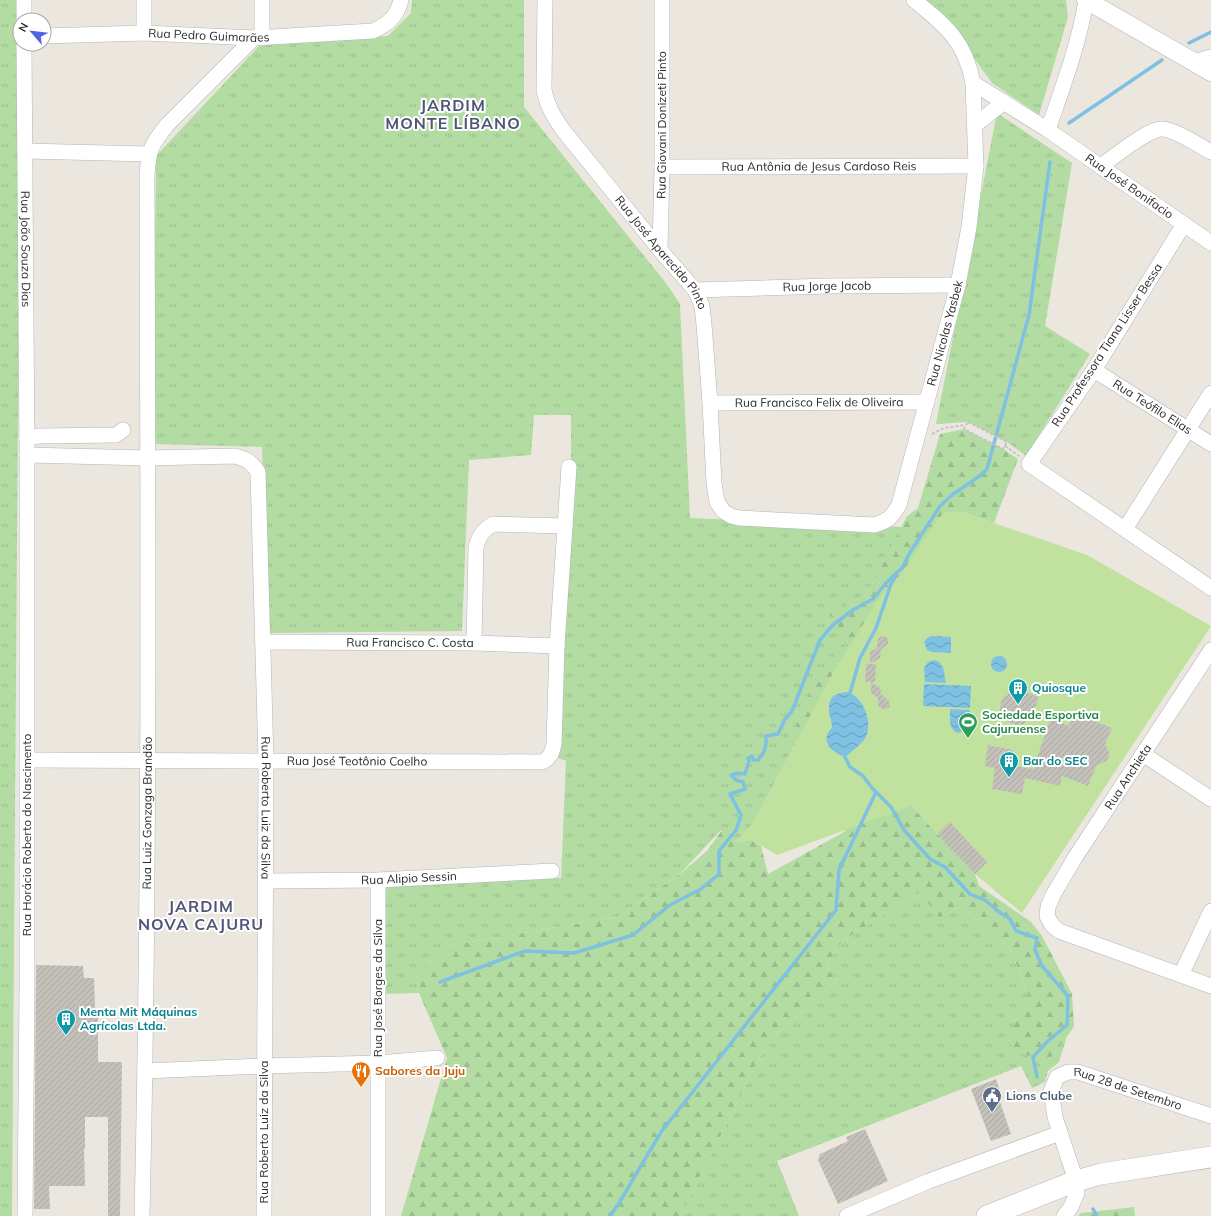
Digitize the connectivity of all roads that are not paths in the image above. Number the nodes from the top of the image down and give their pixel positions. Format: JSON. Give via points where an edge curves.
{"nodes":[{"id":1,"x":24,"y":0,"type":"edge"},
{"id":2,"x":144,"y":0,"type":"edge"},
{"id":3,"x":262,"y":0,"type":"edge"},
{"id":4,"x":401,"y":0,"type":"edge"},
{"id":5,"x":545,"y":0,"type":"edge"},
{"id":6,"x":662,"y":0,"type":"edge"},
{"id":7,"x":914,"y":0,"type":"edge"},
{"id":8,"x":1086,"y":0,"type":"edge"},
{"id":9,"x":24,"y":12,"type":"edge"},
{"id":10,"x":144,"y":33,"type":"junction"},
{"id":11,"x":52,"y":36,"type":"edge"},
{"id":12,"x":258,"y":38,"type":"junction"},
{"id":13,"x":24,"y":52,"type":"edge"},
{"id":14,"x":1203,"y":60,"type":"edge"},
{"id":15,"x":1211,"y":72,"type":"edge"},
{"id":16,"x":973,"y":83,"type":"junction"},
{"id":17,"x":1004,"y":102,"type":"junction"},
{"id":18,"x":975,"y":125,"type":"junction"},
{"id":19,"x":1048,"y":130,"type":"junction"},
{"id":20,"x":25,"y":151,"type":"junction"},
{"id":21,"x":1211,"y":152,"type":"edge"},
{"id":22,"x":148,"y":154,"type":"junction"},
{"id":23,"x":976,"y":166,"type":"junction"},
{"id":24,"x":1101,"y":166,"type":"junction"},
{"id":25,"x":662,"y":167,"type":"junction"},
{"id":26,"x":1184,"y":224,"type":"junction"},
{"id":27,"x":1211,"y":243,"type":"edge"},
{"id":28,"x":660,"y":250,"type":"junction"},
{"id":29,"x":958,"y":284,"type":"junction"},
{"id":30,"x":695,"y":290,"type":"junction"},
{"id":31,"x":1094,"y":370,"type":"junction"},
{"id":32,"x":1211,"y":393,"type":"edge"},
{"id":33,"x":927,"y":402,"type":"junction"},
{"id":34,"x":710,"y":403,"type":"junction"},
{"id":35,"x":1187,"y":429,"type":"junction"},
{"id":36,"x":123,"y":430,"type":"dead end"},
{"id":37,"x":27,"y":438,"type":"junction"},
{"id":38,"x":1211,"y":444,"type":"edge"},
{"id":39,"x":27,"y":454,"type":"junction"},
{"id":40,"x":148,"y":458,"type":"junction"},
{"id":41,"x":569,"y":467,"type":"dead end"},
{"id":42,"x":874,"y":525,"type":"joint"},
{"id":43,"x":565,"y":526,"type":"junction"},
{"id":44,"x":1125,"y":529,"type":"junction"},
{"id":45,"x":1211,"y":588,"type":"edge"},
{"id":46,"x":263,"y":642,"type":"junction"},
{"id":47,"x":474,"y":643,"type":"junction"},
{"id":48,"x":558,"y":646,"type":"junction"},
{"id":49,"x":1211,"y":650,"type":"edge"},
{"id":50,"x":1143,"y":754,"type":"junction"},
{"id":51,"x":27,"y":760,"type":"junction"},
{"id":52,"x":147,"y":761,"type":"junction"},
{"id":53,"x":266,"y":761,"type":"junction"},
{"id":54,"x":1211,"y":798,"type":"edge"},
{"id":55,"x":552,"y":871,"type":"dead end"},
{"id":56,"x":378,"y":880,"type":"junction"},
{"id":57,"x":266,"y":881,"type":"junction"},
{"id":58,"x":1211,"y":910,"type":"edge"},
{"id":59,"x":1181,"y":975,"type":"junction"},
{"id":60,"x":1211,"y":986,"type":"edge"},
{"id":61,"x":438,"y":1058,"type":"dead end"},
{"id":62,"x":379,"y":1063,"type":"junction"},
{"id":63,"x":264,"y":1066,"type":"junction"},
{"id":64,"x":145,"y":1071,"type":"junction"},
{"id":65,"x":1211,"y":1116,"type":"edge"},
{"id":66,"x":1060,"y":1133,"type":"junction"},
{"id":67,"x":1211,"y":1158,"type":"edge"},
{"id":68,"x":1076,"y":1181,"type":"junction"},
{"id":69,"x":25,"y":1216,"type":"edge"},
{"id":70,"x":142,"y":1216,"type":"edge"},
{"id":71,"x":264,"y":1216,"type":"edge"},
{"id":72,"x":378,"y":1216,"type":"edge"},
{"id":73,"x":847,"y":1216,"type":"edge"},
{"id":74,"x":987,"y":1216,"type":"edge"},
{"id":75,"x":1064,"y":1216,"type":"edge"}],
"edges":[{"from":1,"to":9,"type":"street"},
{"from":2,"to":10,"type":"street"},
{"from":3,"to":12,"type":"street"},
{"from":4,"to":12,"type":"street","name":"Rua Pedro Guimarães","via":[[394,17],[385,26],[373,31]]},
{"from":5,"to":28,"type":"street","name":"Rua José Aparecido Pinto","via":[[544,90],[552,114]]},
{"from":6,"to":25,"type":"street","name":"Rua Giovani Donizeti Pinto"},
{"from":7,"to":16,"type":"street","name":"Rua Nicolas Yasbek","via":[[939,20],[956,40],[965,55]]},
{"from":8,"to":14,"type":"street"},
{"from":8,"to":19,"type":"street","via":[[1074,56]]},
{"from":10,"to":11,"type":"street","name":"Rua Pedro Guimarães"},
{"from":10,"to":12,"type":"street","name":"Rua Pedro Guimarães"},
{"from":12,"to":22,"type":"street","via":[[166,125]]},
{"from":13,"to":20,"type":"street","name":"Rua João Souza Dias"},
{"from":14,"to":15,"type":"street"},
{"from":16,"to":17,"type":"street","name":"Rua José Bonifacio"},
{"from":16,"to":18,"type":"street","name":"Rua Nicolas Yasbek"},
{"from":17,"to":18,"type":"street"},
{"from":17,"to":19,"type":"street","name":"Rua José Bonifacio"},
{"from":18,"to":23,"type":"street","name":"Rua Nicolas Yasbek"},
{"from":19,"to":24,"type":"street","name":"Rua José Bonifacio"},
{"from":20,"to":22,"type":"street"},
{"from":20,"to":37,"type":"street","name":"Rua João Souza Dias"},
{"from":21,"to":24,"type":"street","via":[[1172,131],[1161,129],[1147,134]]},
{"from":22,"to":40,"type":"street","name":"Rua Luiz Gonzaga Brandão"},
{"from":23,"to":25,"type":"street","name":"Rua Antônia de Jesus Cardoso Reis"},
{"from":23,"to":29,"type":"street","name":"Rua Nicolas Yasbek","via":[[969,227]]},
{"from":24,"to":26,"type":"street","name":"Rua José Bonifacio"},
{"from":25,"to":28,"type":"street","name":"Rua Giovani Donizeti Pinto"},
{"from":26,"to":27,"type":"street","name":"Rua José Bonifacio"},
{"from":26,"to":31,"type":"street","name":"Rua Professora Tiana Lisser Bessa"},
{"from":28,"to":30,"type":"street","name":"Rua José Aparecido Pinto"},
{"from":29,"to":30,"type":"street","name":"Rua Jorge Jacob"},
{"from":29,"to":33,"type":"street","name":"Rua Nicolas Yasbek"},
{"from":30,"to":34,"type":"street","name":"Rua José Aparecido Pinto","via":[[702,306]]},
{"from":31,"to":35,"type":"street","name":"Rua Teófilo Elias"},
{"from":31,"to":44,"type":"street","name":"Rua Professora Tiana Lisser Bessa","via":[[1029,464]]},
{"from":32,"to":35,"type":"street"},
{"from":33,"to":34,"type":"street","name":"Rua Francisco Felix de Oliveira"},
{"from":33,"to":42,"type":"street","name":"Rua Nicolas Yasbek","via":[[899,506],[885,522]]},
{"from":34,"to":42,"type":"street","name":"Rua José Aparecido Pinto","via":[[714,483],[717,502],[723,511],[739,518]]},
{"from":35,"to":38,"type":"street","name":"Rua Teófilo Elias"},
{"from":35,"to":44,"type":"street"},
{"from":36,"to":37,"type":"street","via":[[116,435]]},
{"from":37,"to":39,"type":"street","name":"Rua João Souza Dias"},
{"from":39,"to":40,"type":"street"},
{"from":39,"to":51,"type":"street","name":"Rua Horácio Roberto do Nascimento"},
{"from":40,"to":46,"type":"street","name":"Rua Roberto Luiz da Silva","via":[[235,456],[254,465],[258,472]]},
{"from":40,"to":52,"type":"street","name":"Rua Luiz Gonzaga Brandão"},
{"from":41,"to":43,"type":"street"},
{"from":43,"to":47,"type":"street","via":[[493,524],[485,529],[476,547]]},
{"from":43,"to":48,"type":"street"},
{"from":44,"to":45,"type":"street"},
{"from":46,"to":47,"type":"street","name":"Rua Francisco C. Costa"},
{"from":46,"to":53,"type":"street","name":"Rua Roberto Luiz da Silva"},
{"from":47,"to":48,"type":"street","name":"Rua Francisco C. Costa"},
{"from":48,"to":53,"type":"street","name":"Rua José Teotônio Coelho","via":[[554,744],[548,759],[542,762]]},
{"from":49,"to":50,"type":"street","name":"Rua Anchieta"},
{"from":50,"to":54,"type":"street"},
{"from":50,"to":59,"type":"street","name":"Rua Anchieta","via":[[1076,856],[1053,895],[1047,916],[1059,931]]},
{"from":51,"to":52,"type":"street","name":"Rua José Teotônio Coelho"},
{"from":51,"to":69,"type":"street","name":"Rua Horácio Roberto do Nascimento"},
{"from":52,"to":53,"type":"street","name":"Rua José Teotônio Coelho"},
{"from":52,"to":64,"type":"street","name":"Rua Luiz Gonzaga Brandão"},
{"from":53,"to":57,"type":"street","name":"Rua Roberto Luiz da Silva"},
{"from":55,"to":56,"type":"street","name":"Rua Alipio Sessin"},
{"from":56,"to":57,"type":"street","name":"Rua Alipio Sessin"},
{"from":56,"to":62,"type":"street","name":"Rua José Borges da Silva"},
{"from":57,"to":63,"type":"street","name":"Rua Roberto Luiz da Silva"},
{"from":58,"to":59,"type":"street"},
{"from":59,"to":60,"type":"street"},
{"from":61,"to":62,"type":"street"},
{"from":62,"to":63,"type":"street"},
{"from":62,"to":72,"type":"street","name":"Rua José Borges da Silva"},
{"from":63,"to":64,"type":"street"},
{"from":63,"to":71,"type":"street","name":"Rua Roberto Luiz da Silva"},
{"from":64,"to":70,"type":"street","name":"Rua Luiz Gonzaga Brandão"},
{"from":65,"to":66,"type":"street","name":"Rua 28 de Setembro","via":[[1078,1072],[1068,1072],[1057,1077],[1051,1091]]},
{"from":66,"to":68,"type":"street","name":"Rua 28 de Setembro"},
{"from":66,"to":73,"type":"street","via":[[929,1181]]},
{"from":67,"to":68,"type":"main road","via":[[1101,1174]]},
{"from":68,"to":74,"type":"main road"},
{"from":68,"to":75,"type":"street","via":[[1076,1193],[1071,1207]]}]}
